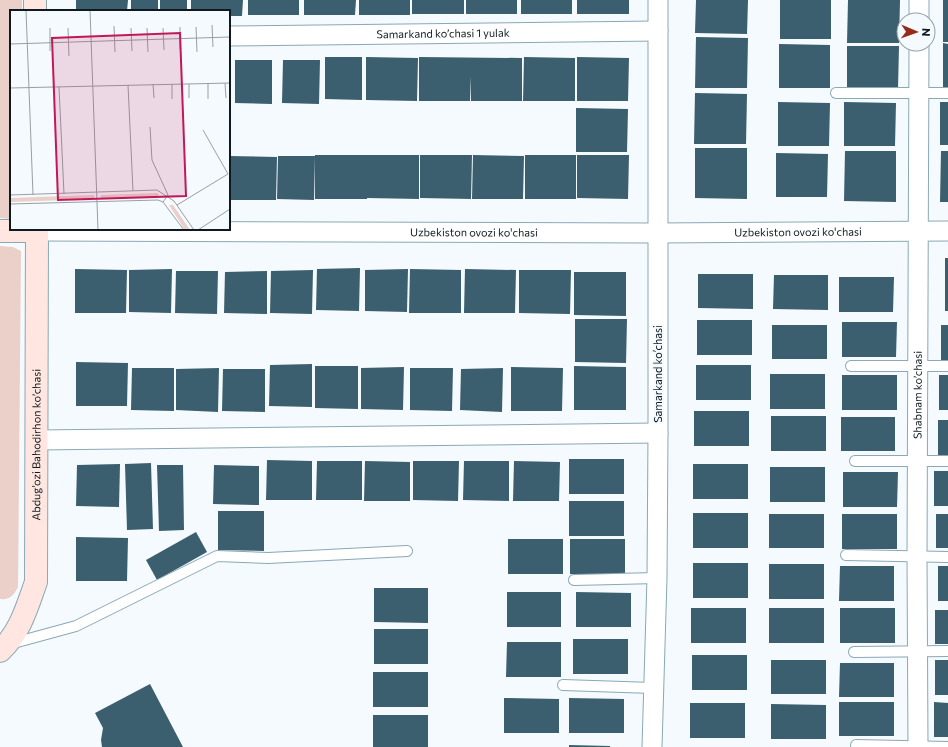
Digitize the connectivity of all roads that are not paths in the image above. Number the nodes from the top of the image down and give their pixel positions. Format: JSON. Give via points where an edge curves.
{"nodes":[{"id":1,"x":658,"y":0,"type":"edge"},
{"id":2,"x":919,"y":0,"type":"edge"},
{"id":3,"x":919,"y":12,"type":"edge"},
{"id":4,"x":658,"y":31,"type":"junction"},
{"id":5,"x":230,"y":36,"type":"edge"},
{"id":6,"x":919,"y":52,"type":"edge"},
{"id":7,"x":836,"y":93,"type":"dead end"},
{"id":8,"x":919,"y":93,"type":"junction"},
{"id":9,"x":948,"y":94,"type":"edge"},
{"id":10,"x":37,"y":230,"type":"edge"},
{"id":11,"x":948,"y":230,"type":"edge"},
{"id":12,"x":0,"y":231,"type":"edge"},
{"id":13,"x":918,"y":231,"type":"junction"},
{"id":14,"x":658,"y":233,"type":"junction"},
{"id":15,"x":851,"y":366,"type":"dead end"},
{"id":16,"x":918,"y":366,"type":"junction"},
{"id":17,"x":948,"y":366,"type":"edge"},
{"id":18,"x":658,"y":434,"type":"junction"},
{"id":19,"x":37,"y":440,"type":"junction"},
{"id":20,"x":855,"y":461,"type":"dead end"},
{"id":21,"x":948,"y":461,"type":"edge"},
{"id":22,"x":917,"y":462,"type":"junction"},
{"id":23,"x":407,"y":551,"type":"dead end"},
{"id":24,"x":846,"y":555,"type":"dead end"},
{"id":25,"x":917,"y":556,"type":"junction"},
{"id":26,"x":948,"y":557,"type":"edge"},
{"id":27,"x":657,"y":578,"type":"junction"},
{"id":28,"x":574,"y":580,"type":"dead end"},
{"id":29,"x":2,"y":645,"type":"edge"},
{"id":30,"x":917,"y":651,"type":"junction"},
{"id":31,"x":948,"y":651,"type":"edge"},
{"id":32,"x":854,"y":652,"type":"dead end"},
{"id":33,"x":563,"y":686,"type":"dead end"},
{"id":34,"x":653,"y":688,"type":"junction"},
{"id":35,"x":856,"y":745,"type":"dead end"},
{"id":36,"x":652,"y":747,"type":"edge"},
{"id":37,"x":918,"y":747,"type":"edge"},
{"id":38,"x":948,"y":747,"type":"edge"}],
"edges":[{"from":1,"to":4,"type":"street","name":"Samarkand ko’chasi"},
{"from":2,"to":3,"type":"street"},
{"from":4,"to":5,"type":"street","name":"Samarkand ko’chasi 1 yulak"},
{"from":4,"to":14,"type":"street","name":"Samarkand ko’chasi"},
{"from":6,"to":8,"type":"street","name":"Shabnam ko’chasi"},
{"from":7,"to":8,"type":"lane"},
{"from":8,"to":9,"type":"lane"},
{"from":8,"to":13,"type":"street","name":"Shabnam ko’chasi"},
{"from":10,"to":12,"type":"main road","name":"Uzbekiston ovozi ko'chasi"},
{"from":10,"to":14,"type":"street","name":"Uzbekiston ovozi ko'chasi"},
{"from":10,"to":19,"type":"main road","name":"Abdug’ozi Bahodirhon ko’chasi"},
{"from":11,"to":13,"type":"street","name":"Uzbekiston ovozi ko'chasi"},
{"from":13,"to":14,"type":"street","name":"Uzbekiston ovozi ko'chasi"},
{"from":13,"to":16,"type":"street","name":"Shabnam ko’chasi"},
{"from":14,"to":18,"type":"street","name":"Samarkand ko’chasi"},
{"from":15,"to":16,"type":"lane"},
{"from":16,"to":17,"type":"lane"},
{"from":16,"to":22,"type":"street","name":"Shabnam ko’chasi"},
{"from":18,"to":19,"type":"street"},
{"from":18,"to":27,"type":"street","name":"Samarkand ko’chasi"},
{"from":19,"to":29,"type":"main road","name":"Abdug’ozi Bahodirhon ko’chasi","via":[[36,582],[24,616]]},
{"from":20,"to":22,"type":"lane"},
{"from":21,"to":22,"type":"lane"},
{"from":22,"to":25,"type":"street","name":"Shabnam ko’chasi"},
{"from":23,"to":29,"type":"lane","via":[[268,558],[217,556],[76,626]]},
{"from":24,"to":25,"type":"lane"},
{"from":25,"to":26,"type":"lane"},
{"from":25,"to":30,"type":"street","name":"Shabnam ko’chasi"},
{"from":27,"to":28,"type":"lane"},
{"from":27,"to":34,"type":"street","name":"Samarkand ko’chasi"},
{"from":30,"to":31,"type":"lane"},
{"from":30,"to":32,"type":"lane"},
{"from":30,"to":37,"type":"street","name":"Shabnam ko’chasi"},
{"from":33,"to":34,"type":"lane"},
{"from":34,"to":36,"type":"street","name":"Samarkand ko’chasi"},
{"from":35,"to":37,"type":"lane"},
{"from":37,"to":38,"type":"lane"}]}
